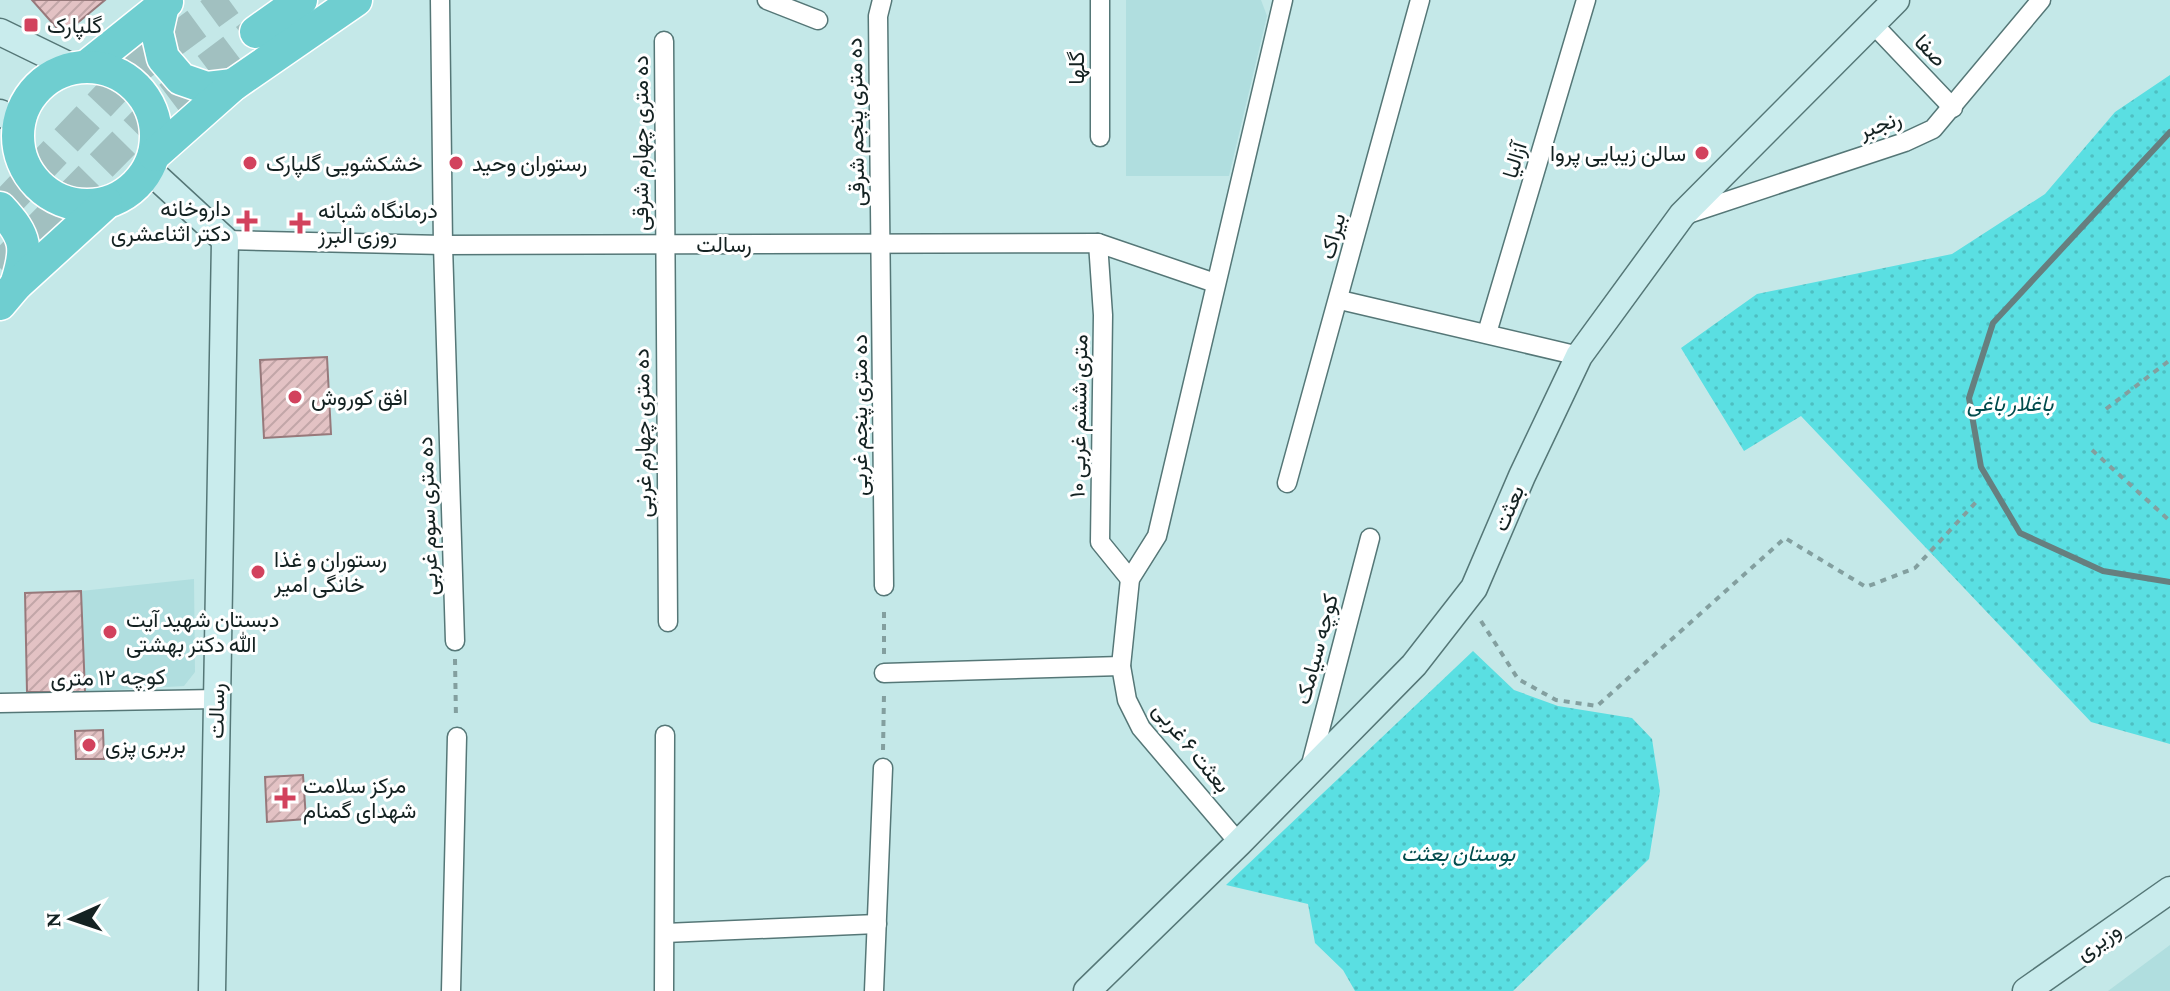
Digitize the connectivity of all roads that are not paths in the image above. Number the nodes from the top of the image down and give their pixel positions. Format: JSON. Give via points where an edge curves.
{"nodes":[{"id":1,"x":301,"y":0,"type":"edge"},
{"id":2,"x":356,"y":0,"type":"edge"},
{"id":3,"x":440,"y":0,"type":"edge"},
{"id":4,"x":767,"y":0,"type":"edge"},
{"id":5,"x":882,"y":0,"type":"edge"},
{"id":6,"x":1100,"y":0,"type":"edge"},
{"id":7,"x":1283,"y":0,"type":"edge"},
{"id":8,"x":1420,"y":0,"type":"edge"},
{"id":9,"x":1586,"y":0,"type":"edge"},
{"id":10,"x":1896,"y":0,"type":"edge"},
{"id":11,"x":2041,"y":0,"type":"edge"},
{"id":12,"x":166,"y":3,"type":"edge"},
{"id":13,"x":818,"y":20,"type":"dead end"},
{"id":14,"x":1874,"y":25,"type":"junction"},
{"id":15,"x":0,"y":32,"type":"edge"},
{"id":16,"x":256,"y":32,"type":"tunnel mouth"},
{"id":17,"x":664,"y":41,"type":"dead end"},
{"id":18,"x":80,"y":66,"type":"junction"},
{"id":19,"x":233,"y":85,"type":"junction"},
{"id":20,"x":1953,"y":108,"type":"junction"},
{"id":21,"x":9,"y":130,"type":"edge"},
{"id":22,"x":1100,"y":137,"type":"dead end"},
{"id":23,"x":151,"y":162,"type":"junction"},
{"id":24,"x":106,"y":203,"type":"junction"},
{"id":25,"x":0,"y":208,"type":"edge"},
{"id":26,"x":1682,"y":215,"type":"junction"},
{"id":27,"x":225,"y":240,"type":"junction"},
{"id":28,"x":1098,"y":243,"type":"junction"},
{"id":29,"x":665,"y":244,"type":"junction"},
{"id":30,"x":881,"y":244,"type":"junction"},
{"id":31,"x":443,"y":245,"type":"junction"},
{"id":32,"x":1215,"y":283,"type":"junction"},
{"id":33,"x":8,"y":294,"type":"edge"},
{"id":34,"x":1340,"y":300,"type":"junction"},
{"id":35,"x":1487,"y":333,"type":"junction"},
{"id":36,"x":1579,"y":356,"type":"junction"},
{"id":37,"x":1287,"y":483,"type":"dead end"},
{"id":38,"x":1370,"y":538,"type":"dead end"},
{"id":39,"x":1130,"y":579,"type":"junction"},
{"id":40,"x":884,"y":586,"type":"road end"},
{"id":41,"x":668,"y":622,"type":"dead end"},
{"id":42,"x":455,"y":641,"type":"road end"},
{"id":43,"x":1121,"y":666,"type":"junction"},
{"id":44,"x":884,"y":673,"type":"road end"},
{"id":45,"x":216,"y":699,"type":"junction"},
{"id":46,"x":0,"y":703,"type":"edge"},
{"id":47,"x":665,"y":735,"type":"dead end"},
{"id":48,"x":457,"y":737,"type":"road end"},
{"id":49,"x":883,"y":768,"type":"road end"},
{"id":50,"x":1309,"y":771,"type":"junction"},
{"id":51,"x":1239,"y":843,"type":"junction"},
{"id":52,"x":2170,"y":890,"type":"edge"},
{"id":53,"x":877,"y":924,"type":"junction"},
{"id":54,"x":665,"y":933,"type":"junction"},
{"id":55,"x":212,"y":991,"type":"edge"},
{"id":56,"x":451,"y":991,"type":"edge"},
{"id":57,"x":664,"y":991,"type":"edge"},
{"id":58,"x":874,"y":991,"type":"edge"},
{"id":59,"x":1087,"y":991,"type":"edge"},
{"id":60,"x":2026,"y":991,"type":"edge"}],
"edges":[{"from":1,"to":16,"type":"highway"},
{"from":2,"to":19,"type":"highway"},
{"from":3,"to":31,"type":"street","name":"ده متری سوم غربی"},
{"from":4,"to":13,"type":"street"},
{"from":5,"to":30,"type":"street","name":"ده متری پنجم شرقی"},
{"from":6,"to":22,"type":"street","name":"گلها"},
{"from":7,"to":32,"type":"street"},
{"from":8,"to":34,"type":"street","name":"بیراک"},
{"from":9,"to":35,"type":"street","name":"آزالیا"},
{"from":10,"to":14,"type":"main road","name":"بعثت"},
{"from":11,"to":20,"type":"street","name":"رنجبر"},
{"from":12,"to":18,"type":"highway"},
{"from":12,"to":19,"type":"highway","via":[[157,32],[163,58],[181,79],[207,88]]},
{"from":14,"to":20,"type":"street","name":"صفا"},
{"from":14,"to":26,"type":"main road","name":"بعثت"},
{"from":15,"to":18,"type":"main road"},
{"from":17,"to":29,"type":"street","name":"ده متری چهارم شرقی"},
{"from":18,"to":21,"type":"highway","via":[[57,73],[32,92]]},
{"from":18,"to":23,"type":"highway","via":[[108,69],[143,94],[157,134]]},
{"from":19,"to":23,"type":"highway"},
{"from":20,"to":26,"type":"street","name":"رنجبر","via":[[1933,129],[1905,142]]},
{"from":21,"to":24,"type":"highway","via":[[30,175],[44,191],[84,206]]},
{"from":23,"to":24,"type":"highway","via":[[137,184]]},
{"from":23,"to":27,"type":"main road"},
{"from":24,"to":33,"type":"highway"},
{"from":25,"to":33,"type":"highway","via":[[18,228],[25,256]]},
{"from":26,"to":36,"type":"main road","name":"بعثت"},
{"from":27,"to":31,"type":"street","name":"رسالت"},
{"from":27,"to":45,"type":"main road","name":"رسالت"},
{"from":28,"to":30,"type":"street","name":"رسالت"},
{"from":28,"to":32,"type":"street","name":"رسالت"},
{"from":28,"to":39,"type":"street","name":"۱۰ متری ششم غربی","via":[[1103,315],[1100,542]]},
{"from":29,"to":30,"type":"street","name":"رسالت"},
{"from":29,"to":31,"type":"street","name":"رسالت"},
{"from":29,"to":41,"type":"street","name":"ده متری چهارم غربی"},
{"from":30,"to":40,"type":"street","name":"ده متری پنجم غربی"},
{"from":31,"to":42,"type":"street","name":"ده متری سوم غربی"},
{"from":32,"to":39,"type":"street","via":[[1157,536]]},
{"from":34,"to":35,"type":"street"},
{"from":34,"to":37,"type":"street","name":"بیراک"},
{"from":35,"to":36,"type":"street"},
{"from":36,"to":50,"type":"main road","name":"بعثت","via":[[1474,588],[1414,665]]},
{"from":38,"to":50,"type":"street","name":"کوچه سیامک"},
{"from":39,"to":43,"type":"street","name":"بعثت ۶ غربی"},
{"from":43,"to":44,"type":"street"},
{"from":43,"to":51,"type":"street","name":"بعثت ۶ غربی","via":[[1127,700],[1141,728]]},
{"from":45,"to":46,"type":"street","name":"کوچه ۱۲ متری"},
{"from":45,"to":55,"type":"main road","name":"رسالت"},
{"from":47,"to":54,"type":"street"},
{"from":48,"to":56,"type":"street"},
{"from":49,"to":53,"type":"street"},
{"from":50,"to":51,"type":"main road","name":"بعثت"},
{"from":51,"to":59,"type":"main road","name":"بعثت"},
{"from":52,"to":60,"type":"main road","name":"وزیری"},
{"from":53,"to":54,"type":"street"},
{"from":53,"to":58,"type":"street"},
{"from":54,"to":57,"type":"street"}]}
